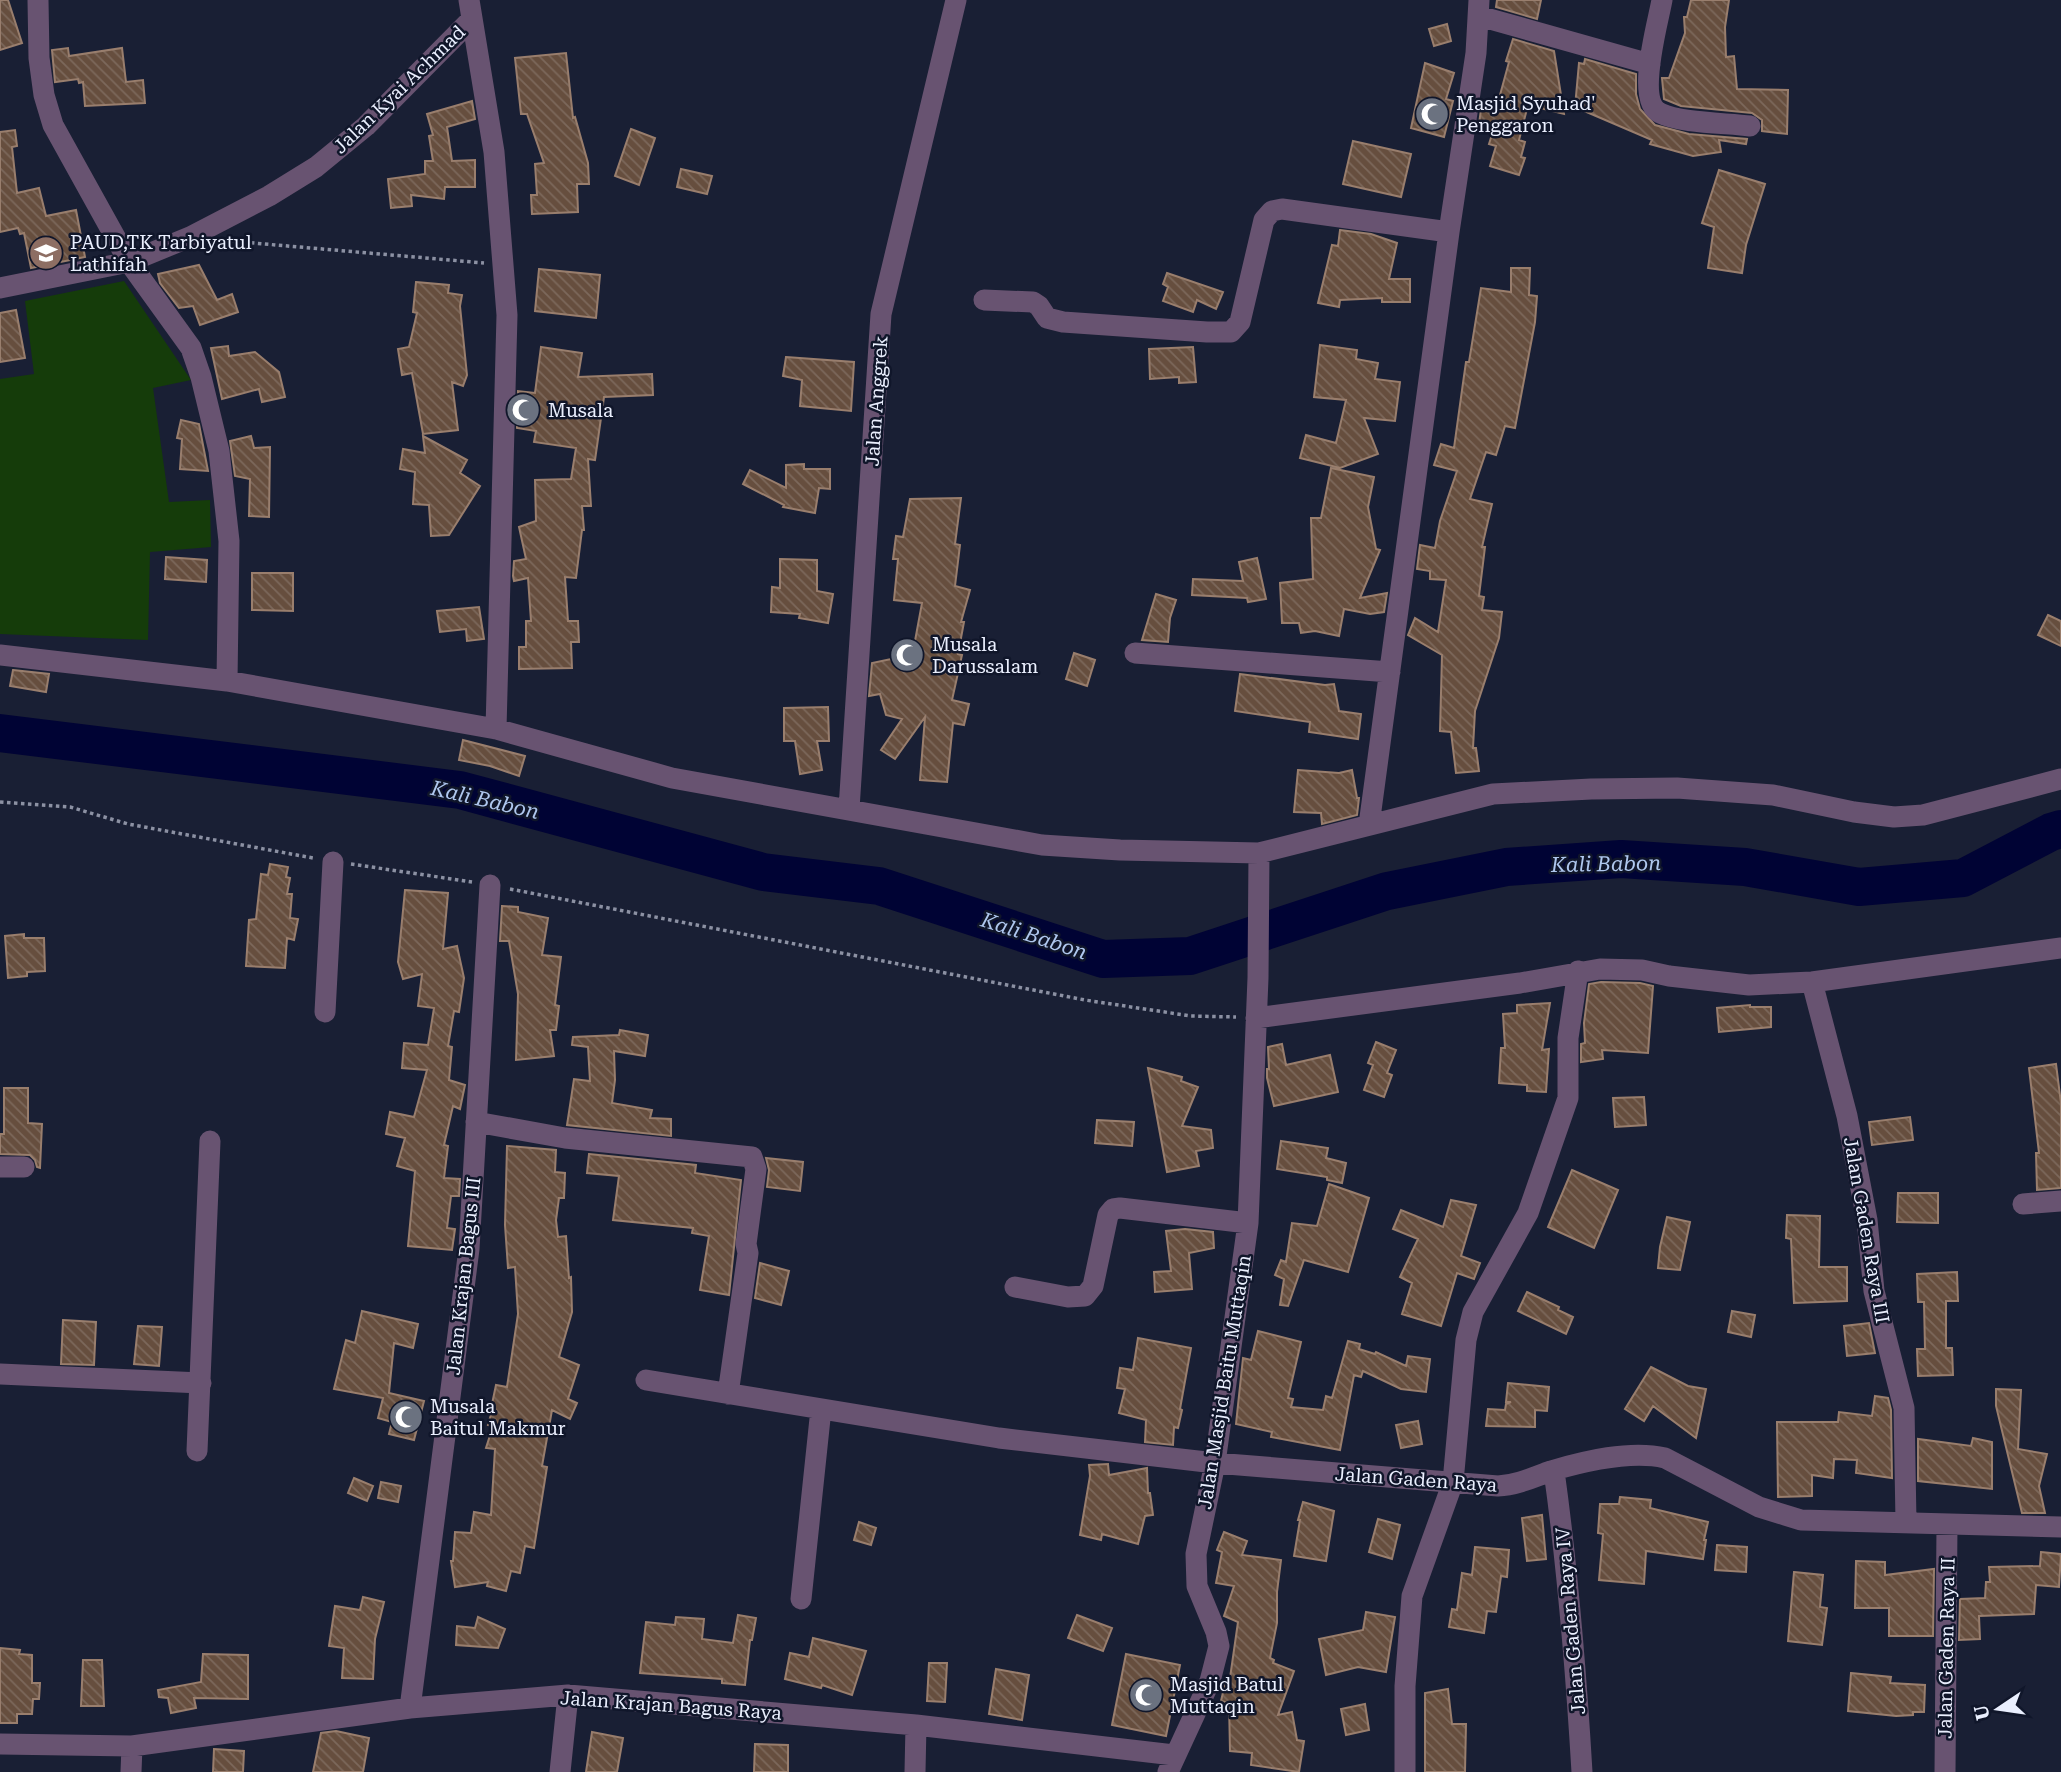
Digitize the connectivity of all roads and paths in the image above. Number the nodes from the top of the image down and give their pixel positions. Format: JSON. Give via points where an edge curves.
{"nodes":[{"id":1,"x":38,"y":0,"type":"edge"},
{"id":2,"x":956,"y":0,"type":"edge"},
{"id":3,"x":1662,"y":0,"type":"edge"},
{"id":4,"x":1479,"y":8,"type":"edge"},
{"id":5,"x":470,"y":10,"type":"edge"},
{"id":6,"x":1650,"y":64,"type":"junction"},
{"id":7,"x":1750,"y":126,"type":"dead end"},
{"id":8,"x":1449,"y":232,"type":"junction"},
{"id":9,"x":190,"y":237,"type":"junction"},
{"id":10,"x":129,"y":262,"type":"junction"},
{"id":11,"x":505,"y":265,"type":"junction"},
{"id":12,"x":0,"y":288,"type":"edge"},
{"id":13,"x":984,"y":300,"type":"dead end"},
{"id":14,"x":1135,"y":653,"type":"dead end"},
{"id":15,"x":0,"y":655,"type":"edge"},
{"id":16,"x":1390,"y":673,"type":"junction"},
{"id":17,"x":227,"y":681,"type":"junction"},
{"id":18,"x":496,"y":729,"type":"junction"},
{"id":19,"x":2061,"y":779,"type":"edge"},
{"id":20,"x":0,"y":802,"type":"edge"},
{"id":21,"x":849,"y":809,"type":"junction"},
{"id":22,"x":1369,"y":825,"type":"junction"},
{"id":23,"x":333,"y":862,"type":"junction"},
{"id":24,"x":1259,"y":862,"type":"junction"},
{"id":25,"x":490,"y":885,"type":"junction"},
{"id":26,"x":2061,"y":948,"type":"edge"},
{"id":27,"x":1578,"y":971,"type":"junction"},
{"id":28,"x":1812,"y":982,"type":"junction"},
{"id":29,"x":325,"y":1013,"type":"dead end"},
{"id":30,"x":1256,"y":1018,"type":"junction"},
{"id":31,"x":477,"y":1122,"type":"junction"},
{"id":32,"x":209,"y":1141,"type":"dead end"},
{"id":33,"x":0,"y":1167,"type":"edge"},
{"id":34,"x":24,"y":1167,"type":"dead end"},
{"id":35,"x":2061,"y":1201,"type":"edge"},
{"id":36,"x":2023,"y":1204,"type":"dead end"},
{"id":37,"x":1248,"y":1223,"type":"junction"},
{"id":38,"x":1015,"y":1287,"type":"dead end"},
{"id":39,"x":0,"y":1374,"type":"edge"},
{"id":40,"x":646,"y":1380,"type":"dead end"},
{"id":41,"x":201,"y":1383,"type":"junction"},
{"id":42,"x":727,"y":1394,"type":"junction"},
{"id":43,"x":821,"y":1409,"type":"junction"},
{"id":44,"x":197,"y":1451,"type":"dead end"},
{"id":45,"x":1215,"y":1463,"type":"junction"},
{"id":46,"x":1554,"y":1471,"type":"junction"},
{"id":47,"x":1453,"y":1482,"type":"junction"},
{"id":48,"x":1906,"y":1522,"type":"junction"},
{"id":49,"x":1947,"y":1525,"type":"junction"},
{"id":50,"x":2061,"y":1527,"type":"edge"},
{"id":51,"x":801,"y":1599,"type":"dead end"},
{"id":52,"x":568,"y":1695,"type":"junction"},
{"id":53,"x":410,"y":1707,"type":"junction"},
{"id":54,"x":916,"y":1725,"type":"junction"},
{"id":55,"x":0,"y":1744,"type":"edge"},
{"id":56,"x":132,"y":1746,"type":"junction"},
{"id":57,"x":1171,"y":1764,"type":"edge"},
{"id":58,"x":131,"y":1772,"type":"edge"},
{"id":59,"x":560,"y":1772,"type":"edge"},
{"id":60,"x":915,"y":1772,"type":"edge"},
{"id":61,"x":1405,"y":1772,"type":"edge"},
{"id":62,"x":1581,"y":1772,"type":"edge"},
{"id":63,"x":1945,"y":1772,"type":"edge"}],
"edges":[{"from":1,"to":10,"type":"street","via":[[39,58],[53,125]]},
{"from":2,"to":21,"type":"street","name":"Jalan Anggrek","via":[[881,314]]},
{"from":3,"to":6,"type":"street"},
{"from":4,"to":6,"type":"street"},
{"from":4,"to":8,"type":"street"},
{"from":5,"to":9,"type":"street","name":"Jalan Kyai Achmad","via":[[375,118],[316,167]]},
{"from":5,"to":11,"type":"street","via":[[494,152]]},
{"from":6,"to":7,"type":"street","via":[[1649,99],[1660,113]]},
{"from":8,"to":13,"type":"street","via":[[1272,211],[1264,219],[1240,322],[1231,332],[1063,322],[1047,318],[1033,302]]},
{"from":8,"to":16,"type":"street"},
{"from":9,"to":10,"type":"street","name":"Jalan Kyai Achmad"},
{"from":9,"to":11,"type":"path"},
{"from":10,"to":12,"type":"street","name":"Jalan Kyai Achmad"},
{"from":10,"to":17,"type":"street","via":[[191,348],[216,439],[229,541]]},
{"from":11,"to":18,"type":"street","via":[[506,432]]},
{"from":14,"to":16,"type":"street"},
{"from":15,"to":17,"type":"street"},
{"from":16,"to":22,"type":"street"},
{"from":17,"to":18,"type":"street"},
{"from":18,"to":21,"type":"street","via":[[672,778]]},
{"from":19,"to":22,"type":"street","via":[[1923,815],[1894,817],[1773,795],[1677,788],[1591,789],[1476,797]]},
{"from":20,"to":23,"type":"path","via":[[70,807],[128,824]]},
{"from":21,"to":24,"type":"street","via":[[1042,845]]},
{"from":22,"to":24,"type":"street"},
{"from":23,"to":25,"type":"path"},
{"from":23,"to":29,"type":"street"},
{"from":24,"to":30,"type":"street","name":"Jalan Masjid Baitu Muttaqin"},
{"from":25,"to":30,"type":"path","via":[[1085,1000],[1191,1016]]},
{"from":25,"to":31,"type":"street","name":"Jalan Krajan Bagus III"},
{"from":26,"to":28,"type":"street"},
{"from":27,"to":28,"type":"street","via":[[1642,970],[1749,985]]},
{"from":27,"to":30,"type":"street"},
{"from":27,"to":47,"type":"street","via":[[1568,1038],[1568,1098],[1528,1213],[1470,1321]]},
{"from":28,"to":48,"type":"street","name":"Jalan Gaden Raya III","via":[[1847,1116],[1861,1181],[1874,1291],[1904,1408]]},
{"from":30,"to":37,"type":"street","name":"Jalan Masjid Baitu Muttaqin"},
{"from":31,"to":42,"type":"street","via":[[565,1138],[752,1157],[756,1169],[748,1253]]},
{"from":31,"to":53,"type":"street","name":"Jalan Krajan Bagus III","via":[[469,1249]]},
{"from":32,"to":41,"type":"street"},
{"from":33,"to":34,"type":"street"},
{"from":35,"to":36,"type":"street"},
{"from":37,"to":38,"type":"street","via":[[1113,1209],[1093,1286],[1085,1296]]},
{"from":37,"to":45,"type":"street","name":"Jalan Masjid Baitu Muttaqin"},
{"from":39,"to":41,"type":"street"},
{"from":40,"to":42,"type":"street","name":"Jalan Gaden Raya"},
{"from":41,"to":44,"type":"street"},
{"from":42,"to":43,"type":"street","name":"Jalan Gaden Raya"},
{"from":43,"to":45,"type":"street","name":"Jalan Gaden Raya","via":[[999,1438]]},
{"from":43,"to":51,"type":"street"},
{"from":45,"to":47,"type":"street","name":"Jalan Gaden Raya"},
{"from":45,"to":57,"type":"street","name":"Jalan Masjid Baitu Muttaqin","via":[[1196,1571],[1219,1646],[1210,1681]]},
{"from":46,"to":47,"type":"street","name":"Jalan Gaden Raya","via":[[1509,1485]]},
{"from":46,"to":48,"type":"street","name":"Jalan Gaden Raya","via":[[1648,1454],[1782,1515],[1821,1522]]},
{"from":46,"to":62,"type":"street","name":"Jalan Gaden Raya IV","via":[[1574,1648]]},
{"from":47,"to":61,"type":"street","via":[[1412,1595]]},
{"from":48,"to":49,"type":"street","name":"Jalan Gaden Raya"},
{"from":49,"to":50,"type":"street","name":"Jalan Gaden Raya"},
{"from":49,"to":63,"type":"street","name":"Jalan Gaden Raya II"},
{"from":52,"to":53,"type":"street","name":"Jalan Krajan Bagus Raya"},
{"from":52,"to":54,"type":"street","name":"Jalan Krajan Bagus Raya"},
{"from":52,"to":59,"type":"street"},
{"from":53,"to":56,"type":"street","name":"Jalan Krajan Bagus Raya"},
{"from":54,"to":57,"type":"street","name":"Jalan Krajan Bagus Raya"},
{"from":54,"to":60,"type":"street"},
{"from":55,"to":56,"type":"street","name":"Jalan Krajan Bagus Raya"},
{"from":56,"to":58,"type":"street"}]}
